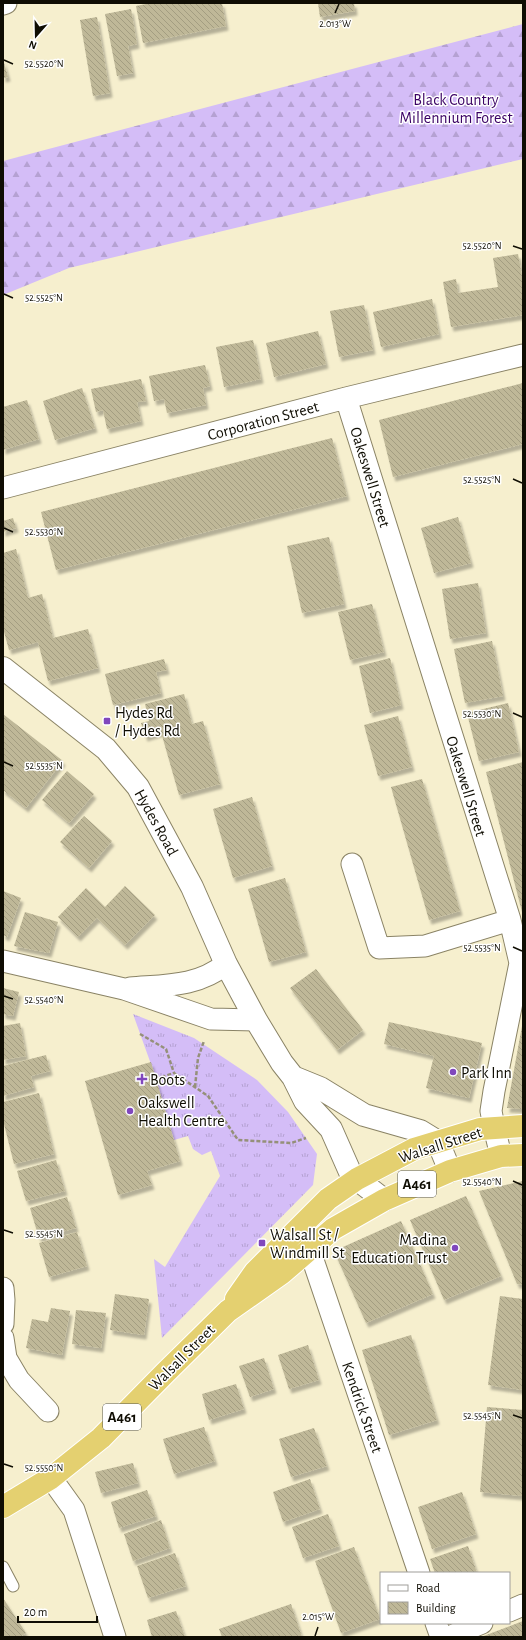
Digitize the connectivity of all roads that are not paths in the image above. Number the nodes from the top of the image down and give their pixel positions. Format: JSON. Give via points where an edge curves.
{"nodes":[{"id":1,"x":523,"y":355,"type":"edge"},
{"id":2,"x":346,"y":398,"type":"junction"},
{"id":3,"x":3,"y":488,"type":"edge"},
{"id":4,"x":3,"y":668,"type":"edge"},
{"id":5,"x":352,"y":864,"type":"dead end"},
{"id":6,"x":510,"y":920,"type":"junction"},
{"id":7,"x":3,"y":961,"type":"edge"},
{"id":8,"x":522,"y":962,"type":"edge"},
{"id":9,"x":226,"y":964,"type":"junction"},
{"id":10,"x":124,"y":989,"type":"junction"},
{"id":11,"x":256,"y":1020,"type":"junction"},
{"id":12,"x":293,"y":1076,"type":"junction"},
{"id":13,"x":523,"y":1126,"type":"edge"},
{"id":14,"x":494,"y":1127,"type":"junction"},
{"id":15,"x":438,"y":1142,"type":"junction"},
{"id":16,"x":523,"y":1155,"type":"edge"},
{"id":17,"x":501,"y":1156,"type":"junction"},
{"id":18,"x":450,"y":1171,"type":"junction"},
{"id":19,"x":357,"y":1179,"type":"junction"},
{"id":20,"x":384,"y":1200,"type":"junction"},
{"id":21,"x":302,"y":1241,"type":"junction"},
{"id":22,"x":3,"y":1288,"type":"edge"},
{"id":23,"x":228,"y":1311,"type":"junction"},
{"id":24,"x":3,"y":1324,"type":"edge"},
{"id":25,"x":3,"y":1338,"type":"edge"},
{"id":26,"x":48,"y":1411,"type":"dead end"},
{"id":27,"x":51,"y":1478,"type":"junction"},
{"id":28,"x":3,"y":1507,"type":"edge"},
{"id":29,"x":3,"y":1567,"type":"edge"},
{"id":30,"x":419,"y":1572,"type":"edge"},
{"id":31,"x":13,"y":1586,"type":"dead end"},
{"id":32,"x":523,"y":1605,"type":"edge"},
{"id":33,"x":510,"y":1611,"type":"edge"},
{"id":34,"x":436,"y":1624,"type":"edge"},
{"id":35,"x":480,"y":1624,"type":"edge"},
{"id":36,"x":115,"y":1637,"type":"edge"},
{"id":37,"x":441,"y":1637,"type":"edge"},
{"id":38,"x":449,"y":1637,"type":"edge"}],
"edges":[{"from":1,"to":2,"type":"street","name":"Corporation Street"},
{"from":2,"to":3,"type":"street","name":"Corporation Street"},
{"from":2,"to":6,"type":"street","name":"Oakeswell Street"},
{"from":4,"to":9,"type":"street","name":"Hydes Road","via":[[106,749],[138,787],[192,887]]},
{"from":5,"to":6,"type":"street","via":[[379,948],[425,946]]},
{"from":6,"to":8,"type":"street","name":"Oakeswell Street"},
{"from":7,"to":10,"type":"street"},
{"from":8,"to":14,"type":"street","name":"Oakeswell Street","via":[[494,1092],[491,1111]]},
{"from":9,"to":10,"type":"street","via":[[215,973],[187,983]]},
{"from":9,"to":11,"type":"street","name":"Hydes Road"},
{"from":10,"to":11,"type":"street","via":[[211,1019]]},
{"from":11,"to":12,"type":"street","name":"Hydes Road","via":[[282,1063]]},
{"from":12,"to":15,"type":"street","via":[[320,1088],[364,1115],[420,1132]]},
{"from":12,"to":19,"type":"street","via":[[305,1101],[331,1129],[350,1172]]},
{"from":13,"to":14,"type":"highway","name":"Walsall Street"},
{"from":14,"to":15,"type":"highway","name":"Walsall Street"},
{"from":14,"to":17,"type":"street","name":"Oakeswell Street"},
{"from":15,"to":18,"type":"street"},
{"from":15,"to":19,"type":"highway","name":"Walsall Street","via":[[414,1149]]},
{"from":16,"to":17,"type":"highway","name":"Walsall Street","number":"A461"},
{"from":17,"to":18,"type":"highway","name":"Walsall Street","number":"A461"},
{"from":18,"to":20,"type":"highway","name":"Walsall Street","number":"A461"},
{"from":19,"to":20,"type":"street"},
{"from":19,"to":21,"type":"highway","name":"Walsall Street","via":[[328,1199]]},
{"from":20,"to":21,"type":"highway","name":"Walsall Street","number":"A461","via":[[333,1229]]},
{"from":21,"to":23,"type":"highway","name":"Walsall Street","number":"A461","via":[[282,1273]]},
{"from":21,"to":23,"type":"highway","name":"Walsall Street","via":[[278,1249],[255,1272]]},
{"from":21,"to":30,"type":"street","name":"Kendrick Street","via":[[318,1274]]},
{"from":22,"to":24,"type":"street"},
{"from":23,"to":27,"type":"highway","name":"Walsall Street","number":"A461","via":[[101,1438]]},
{"from":25,"to":26,"type":"street","via":[[6,1358],[19,1380]]},
{"from":27,"to":28,"type":"highway","name":"Walsall Street","number":"A461"},
{"from":27,"to":36,"type":"street","via":[[74,1510]]},
{"from":29,"to":31,"type":"lane"},
{"from":32,"to":33,"type":"street"},
{"from":34,"to":37,"type":"street"},
{"from":35,"to":38,"type":"street"}]}
